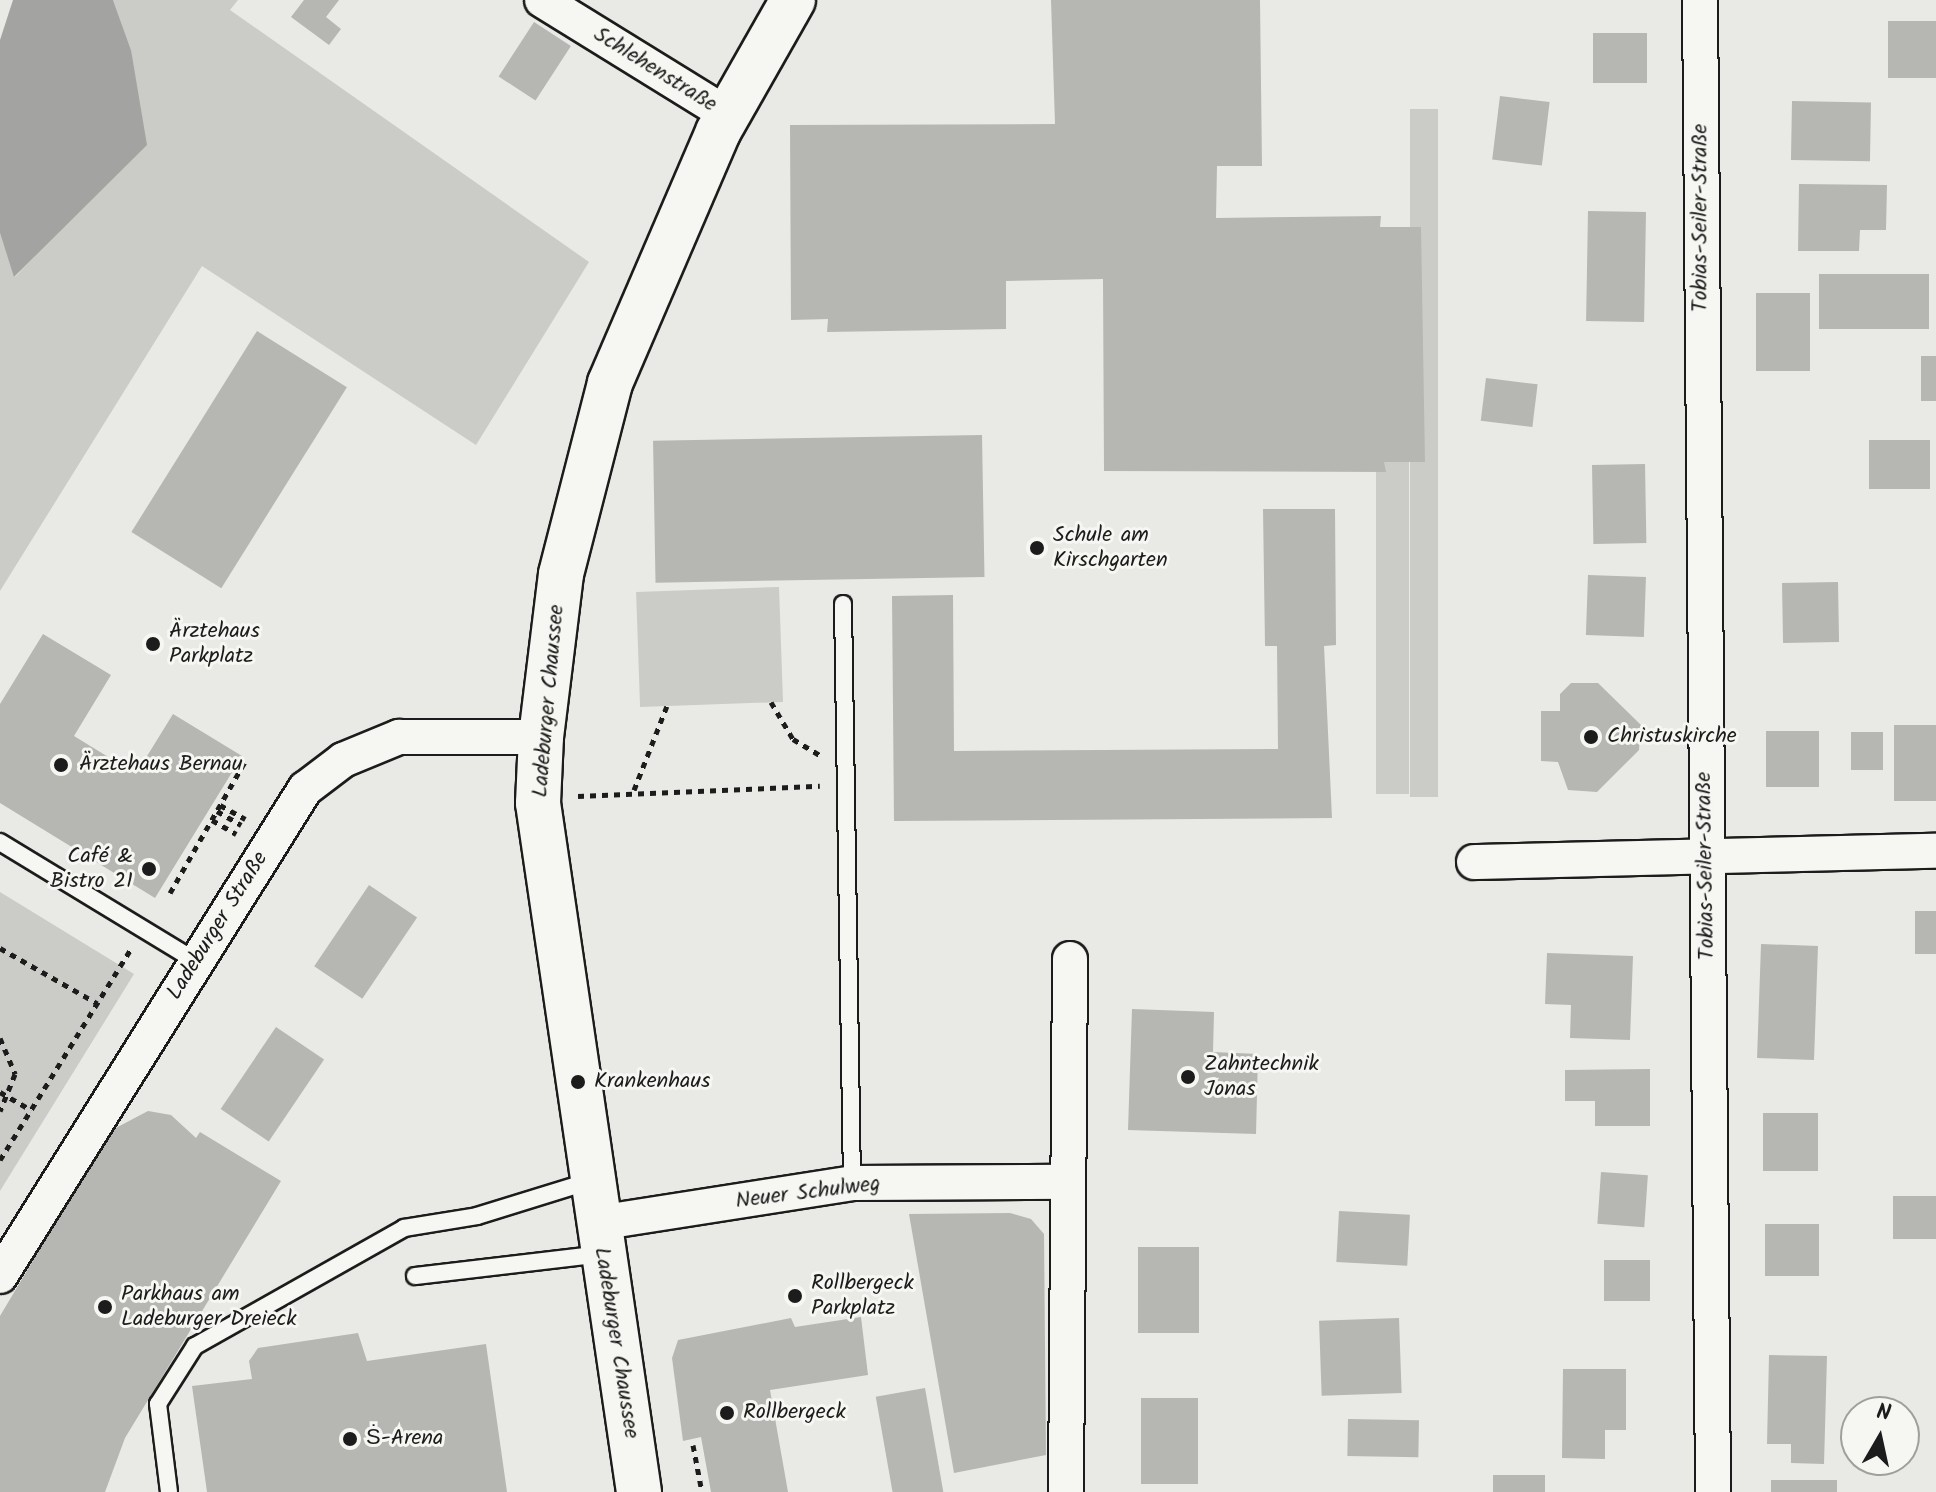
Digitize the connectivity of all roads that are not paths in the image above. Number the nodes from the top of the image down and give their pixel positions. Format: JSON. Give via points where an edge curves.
{"nodes":[{"id":1,"x":542,"y":0,"type":"edge"},
{"id":2,"x":793,"y":0,"type":"edge"},
{"id":3,"x":1700,"y":0,"type":"edge"},
{"id":4,"x":728,"y":115,"type":"junction"},
{"id":5,"x":843,"y":604,"type":"dead end"},
{"id":6,"x":541,"y":737,"type":"junction"},
{"id":7,"x":0,"y":842,"type":"edge"},
{"id":8,"x":1936,"y":851,"type":"edge"},
{"id":9,"x":1705,"y":858,"type":"junction"},
{"id":10,"x":1474,"y":862,"type":"dead end"},
{"id":11,"x":1070,"y":959,"type":"dead end"},
{"id":12,"x":196,"y":961,"type":"junction"},
{"id":13,"x":592,"y":1180,"type":"junction"},
{"id":14,"x":1068,"y":1182,"type":"junction"},
{"id":15,"x":852,"y":1183,"type":"junction"},
{"id":16,"x":601,"y":1239,"type":"junction"},
{"id":17,"x":0,"y":1276,"type":"edge"},
{"id":18,"x":415,"y":1276,"type":"dead end"},
{"id":19,"x":169,"y":1492,"type":"edge"},
{"id":20,"x":639,"y":1492,"type":"edge"},
{"id":21,"x":1066,"y":1492,"type":"edge"},
{"id":22,"x":1713,"y":1492,"type":"edge"}],
"edges":[{"from":1,"to":4,"type":"street","name":"Schlehenstraße"},
{"from":2,"to":4,"type":"main road","name":"Ladeburger Chaussee"},
{"from":3,"to":9,"type":"street","name":"Tobias-Seiler-Straße"},
{"from":4,"to":6,"type":"main road","name":"Ladeburger Chaussee","via":[[610,383],[561,574]]},
{"from":5,"to":15,"type":"lane"},
{"from":6,"to":12,"type":"street","name":"Ladeburger Straße","via":[[399,737],[343,760],[305,789]]},
{"from":6,"to":13,"type":"main road","name":"Ladeburger Chaussee","via":[[538,803]]},
{"from":7,"to":12,"type":"lane"},
{"from":8,"to":9,"type":"street"},
{"from":9,"to":10,"type":"street"},
{"from":9,"to":22,"type":"street","name":"Tobias-Seiler-Straße"},
{"from":11,"to":14,"type":"street"},
{"from":12,"to":17,"type":"street","name":"Ladeburger Straße"},
{"from":13,"to":16,"type":"main road","name":"Ladeburger Chaussee"},
{"from":13,"to":19,"type":"lane","via":[[477,1216],[404,1228],[195,1346],[158,1404]]},
{"from":14,"to":15,"type":"street","name":"Neuer Schulweg"},
{"from":14,"to":21,"type":"street"},
{"from":15,"to":16,"type":"street","name":"Neuer Schulweg"},
{"from":16,"to":18,"type":"lane"},
{"from":16,"to":20,"type":"main road","name":"Ladeburger Chaussee"}]}
